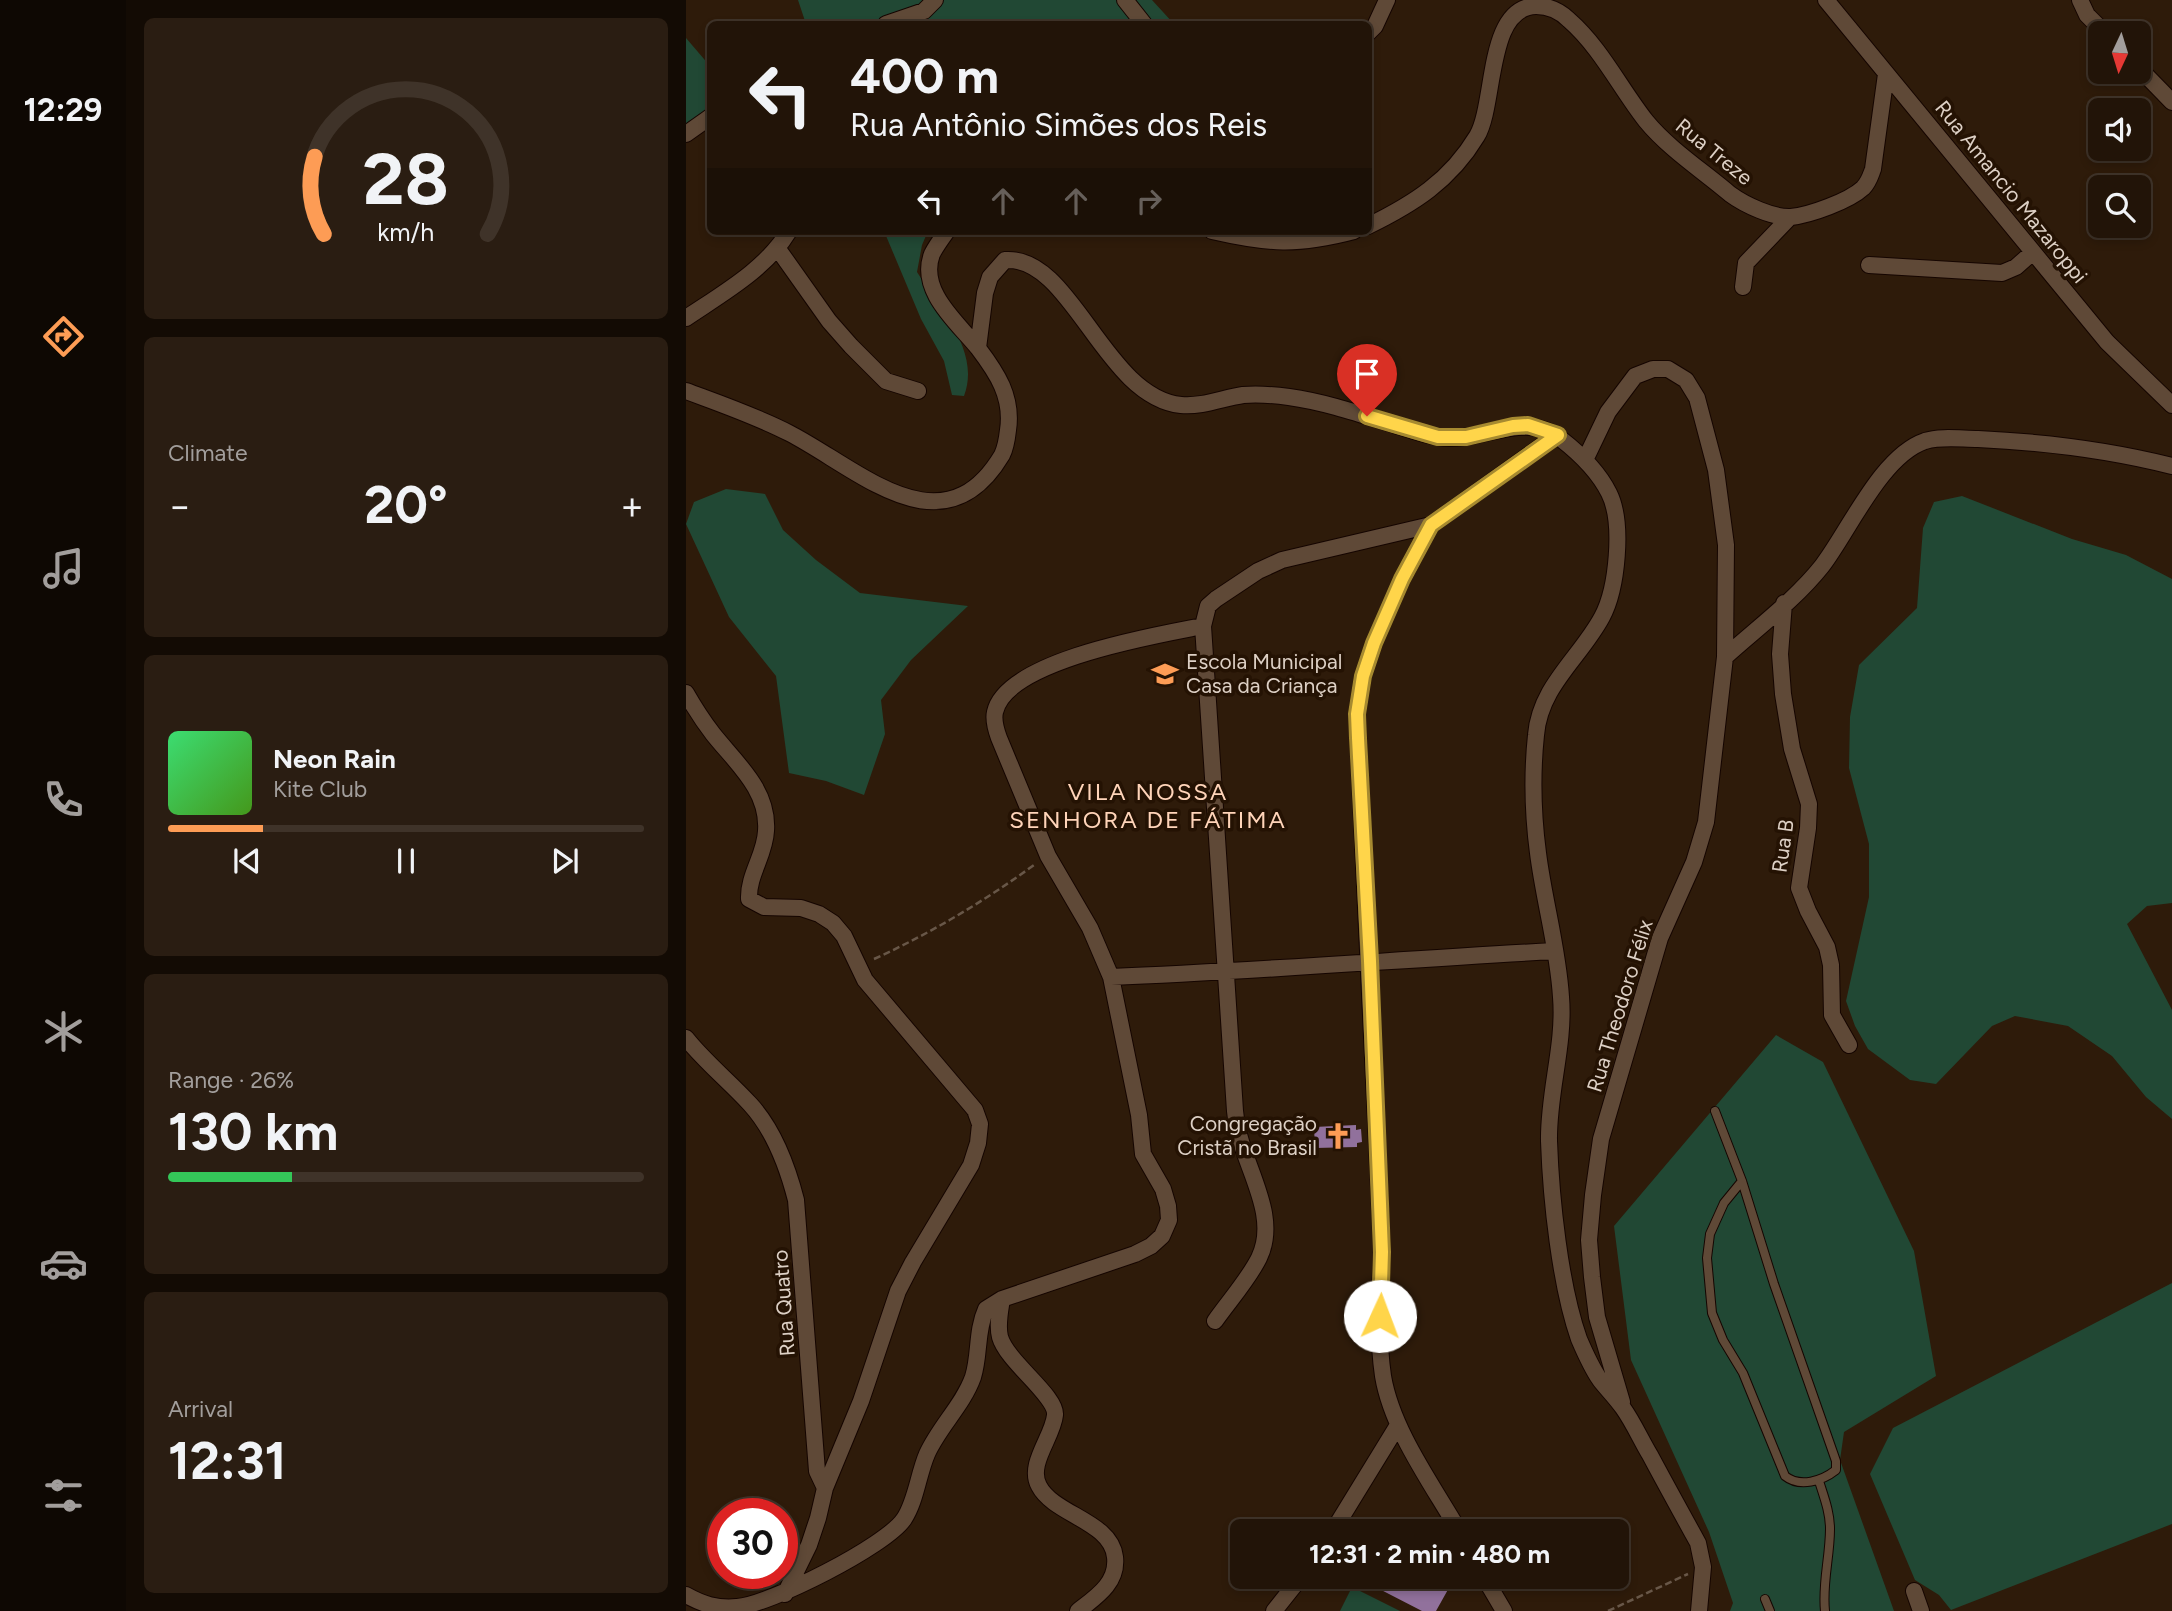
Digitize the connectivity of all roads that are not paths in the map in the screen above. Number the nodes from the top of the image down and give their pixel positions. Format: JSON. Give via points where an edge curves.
{"nodes":[{"id":1,"x":1125,"y":0,"type":"edge"},
{"id":2,"x":1387,"y":0,"type":"edge"},
{"id":3,"x":2080,"y":0,"type":"edge"},
{"id":4,"x":1835,"y":4,"type":"edge"},
{"id":5,"x":925,"y":12,"type":"edge"},
{"id":6,"x":896,"y":21,"type":"edge"},
{"id":7,"x":1142,"y":21,"type":"edge"},
{"id":8,"x":2093,"y":21,"type":"edge"},
{"id":9,"x":1372,"y":29,"type":"edge"},
{"id":10,"x":1886,"y":74,"type":"junction"},
{"id":11,"x":2151,"y":81,"type":"edge"},
{"id":12,"x":2172,"y":102,"type":"edge"},
{"id":13,"x":707,"y":119,"type":"edge"},
{"id":14,"x":686,"y":134,"type":"edge"},
{"id":15,"x":1790,"y":217,"type":"junction"},
{"id":16,"x":1372,"y":224,"type":"edge"},
{"id":17,"x":787,"y":235,"type":"edge"},
{"id":18,"x":944,"y":235,"type":"edge"},
{"id":19,"x":1231,"y":235,"type":"edge"},
{"id":20,"x":1338,"y":235,"type":"edge"},
{"id":21,"x":778,"y":249,"type":"junction"},
{"id":22,"x":2033,"y":252,"type":"junction"},
{"id":23,"x":1869,"y":265,"type":"dead end"},
{"id":24,"x":1743,"y":287,"type":"dead end"},
{"id":25,"x":686,"y":318,"type":"edge"},
{"id":26,"x":978,"y":348,"type":"junction"},
{"id":27,"x":686,"y":391,"type":"edge"},
{"id":28,"x":918,"y":391,"type":"dead end"},
{"id":29,"x":2172,"y":405,"type":"edge"},
{"id":30,"x":1558,"y":435,"type":"junction"},
{"id":31,"x":1585,"y":460,"type":"junction"},
{"id":32,"x":2172,"y":466,"type":"edge"},
{"id":33,"x":1431,"y":525,"type":"junction"},
{"id":34,"x":1784,"y":603,"type":"junction"},
{"id":35,"x":1203,"y":626,"type":"junction"},
{"id":36,"x":1725,"y":657,"type":"junction"},
{"id":37,"x":686,"y":693,"type":"edge"},
{"id":38,"x":1555,"y":951,"type":"junction"},
{"id":39,"x":1370,"y":961,"type":"junction"},
{"id":40,"x":1225,"y":973,"type":"junction"},
{"id":41,"x":1111,"y":977,"type":"junction"},
{"id":42,"x":686,"y":1038,"type":"edge"},
{"id":43,"x":1849,"y":1045,"type":"dead end"},
{"id":44,"x":694,"y":1059,"type":"edge"},
{"id":45,"x":1714,"y":1111,"type":"dead end"},
{"id":46,"x":1742,"y":1181,"type":"junction"},
{"id":47,"x":1002,"y":1300,"type":"junction"},
{"id":48,"x":1215,"y":1321,"type":"dead end"},
{"id":49,"x":1623,"y":1408,"type":"junction"},
{"id":50,"x":1398,"y":1425,"type":"junction"},
{"id":51,"x":1819,"y":1481,"type":"junction"},
{"id":52,"x":825,"y":1488,"type":"junction"},
{"id":53,"x":1340,"y":1519,"type":"edge"},
{"id":54,"x":1451,"y":1519,"type":"edge"},
{"id":55,"x":1291,"y":1589,"type":"edge"},
{"id":56,"x":1491,"y":1589,"type":"edge"},
{"id":57,"x":1914,"y":1591,"type":"dead end"},
{"id":58,"x":785,"y":1594,"type":"junction"},
{"id":59,"x":686,"y":1595,"type":"edge"},
{"id":60,"x":1765,"y":1599,"type":"dead end"},
{"id":61,"x":1503,"y":1610,"type":"edge"},
{"id":62,"x":1078,"y":1611,"type":"edge"},
{"id":63,"x":1274,"y":1611,"type":"edge"},
{"id":64,"x":1699,"y":1611,"type":"edge"},
{"id":65,"x":1770,"y":1611,"type":"edge"},
{"id":66,"x":1825,"y":1611,"type":"edge"},
{"id":67,"x":1921,"y":1611,"type":"edge"}],
"edges":[{"from":1,"to":7,"type":"street"},
{"from":2,"to":9,"type":"street"},
{"from":3,"to":8,"type":"street"},
{"from":4,"to":10,"type":"street","name":"Rua Amancio Mazaroppi"},
{"from":5,"to":6,"type":"street"},
{"from":10,"to":15,"type":"street","name":"Rua Treze","via":[[1869,181],[1844,201]]},
{"from":10,"to":22,"type":"street","name":"Rua Amancio Mazaroppi"},
{"from":11,"to":12,"type":"street"},
{"from":13,"to":14,"type":"street"},
{"from":15,"to":16,"type":"street","name":"Rua Treze","via":[[1743,203],[1658,134],[1568,19],[1555,10],[1528,6],[1515,12],[1501,36],[1477,136],[1449,174],[1410,205]]},
{"from":15,"to":24,"type":"street","via":[[1746,263]]},
{"from":17,"to":21,"type":"street"},
{"from":18,"to":26,"type":"street","via":[[932,255],[932,284],[944,309]]},
{"from":19,"to":20,"type":"street","via":[[1289,243]]},
{"from":21,"to":25,"type":"street"},
{"from":21,"to":28,"type":"street","via":[[851,346],[886,380]]},
{"from":22,"to":23,"type":"street","via":[[2002,272]]},
{"from":22,"to":29,"type":"street","name":"Rua Amancio Mazaroppi","via":[[2107,342]]},
{"from":26,"to":27,"type":"street","via":[[999,376],[1007,398],[1010,412],[1005,449],[990,475],[970,493],[944,502],[916,501],[890,492],[788,433]]},
{"from":26,"to":30,"type":"street","via":[[990,277],[1005,260],[1016,259],[1037,268],[1052,282],[1123,372],[1176,405],[1247,395],[1283,397],[1320,402],[1438,437],[1466,437],[1528,425]]},
{"from":30,"to":31,"type":"street"},
{"from":30,"to":33,"type":"street"},
{"from":31,"to":36,"type":"street","name":"Rua Theodoro Félix","via":[[1608,412],[1635,376],[1668,369],[1686,380],[1697,398],[1716,470],[1726,545]]},
{"from":31,"to":38,"type":"street","via":[[1614,505],[1616,567],[1601,618],[1550,690],[1536,730],[1535,828]]},
{"from":32,"to":34,"type":"street","via":[[2002,440],[1924,441],[1902,455],[1880,479],[1822,566]]},
{"from":33,"to":35,"type":"street","via":[[1282,560],[1216,598],[1208,606]]},
{"from":33,"to":39,"type":"street","via":[[1374,643],[1357,714]]},
{"from":34,"to":36,"type":"street"},
{"from":34,"to":43,"type":"street","name":"Rua B","via":[[1783,694],[1792,750],[1809,804],[1799,888],[1827,947],[1832,1014]]},
{"from":35,"to":40,"type":"street"},
{"from":35,"to":41,"type":"street","via":[[1088,651],[1006,693],[995,711],[997,731],[1048,856],[1090,929]]},
{"from":36,"to":49,"type":"street","name":"Rua Theodoro Félix","via":[[1706,822],[1694,862],[1660,938],[1601,1139],[1593,1195],[1590,1240],[1597,1317]]},
{"from":37,"to":52,"type":"street","via":[[761,800],[766,830],[750,882],[751,902],[801,908],[834,923],[865,980],[975,1110],[980,1124],[971,1165],[898,1291],[861,1401]]},
{"from":38,"to":39,"type":"street"},
{"from":38,"to":49,"type":"street","via":[[1562,1000],[1549,1139],[1564,1275],[1578,1336],[1600,1380]]},
{"from":39,"to":40,"type":"street"},
{"from":39,"to":50,"type":"street","via":[[1382,1252],[1379,1337],[1384,1379]]},
{"from":40,"to":41,"type":"street"},
{"from":40,"to":48,"type":"street","via":[[1235,1111],[1239,1137],[1264,1209],[1265,1236],[1258,1260]]},
{"from":41,"to":47,"type":"street","via":[[1143,1154],[1163,1189],[1168,1220],[1162,1236],[1135,1254]]},
{"from":42,"to":44,"type":"street","name":"Rua Quatro"},
{"from":44,"to":52,"type":"street","name":"Rua Quatro","via":[[751,1105],[778,1147],[790,1178],[800,1230],[817,1471]]},
{"from":45,"to":46,"type":"lane"},
{"from":46,"to":51,"type":"lane","via":[[1836,1461],[1836,1470]]},
{"from":46,"to":51,"type":"lane","via":[[1724,1203],[1710,1234],[1707,1258],[1712,1313],[1743,1373],[1784,1476]]},
{"from":47,"to":58,"type":"street","via":[[986,1309],[970,1386],[934,1438],[905,1518],[896,1529],[846,1561]]},
{"from":47,"to":62,"type":"street","via":[[1001,1340],[1054,1408],[1036,1480],[1051,1500],[1108,1538],[1114,1550],[1113,1577]]},
{"from":49,"to":64,"type":"street","via":[[1698,1543],[1703,1567]]},
{"from":50,"to":53,"type":"street"},
{"from":50,"to":54,"type":"street"},
{"from":51,"to":66,"type":"lane","via":[[1829,1509],[1830,1530]]},
{"from":52,"to":58,"type":"street","via":[[809,1545]]},
{"from":55,"to":63,"type":"street"},
{"from":56,"to":61,"type":"street"},
{"from":57,"to":67,"type":"street"},
{"from":58,"to":59,"type":"street","via":[[736,1607],[702,1604]]},
{"from":60,"to":65,"type":"lane"}]}
